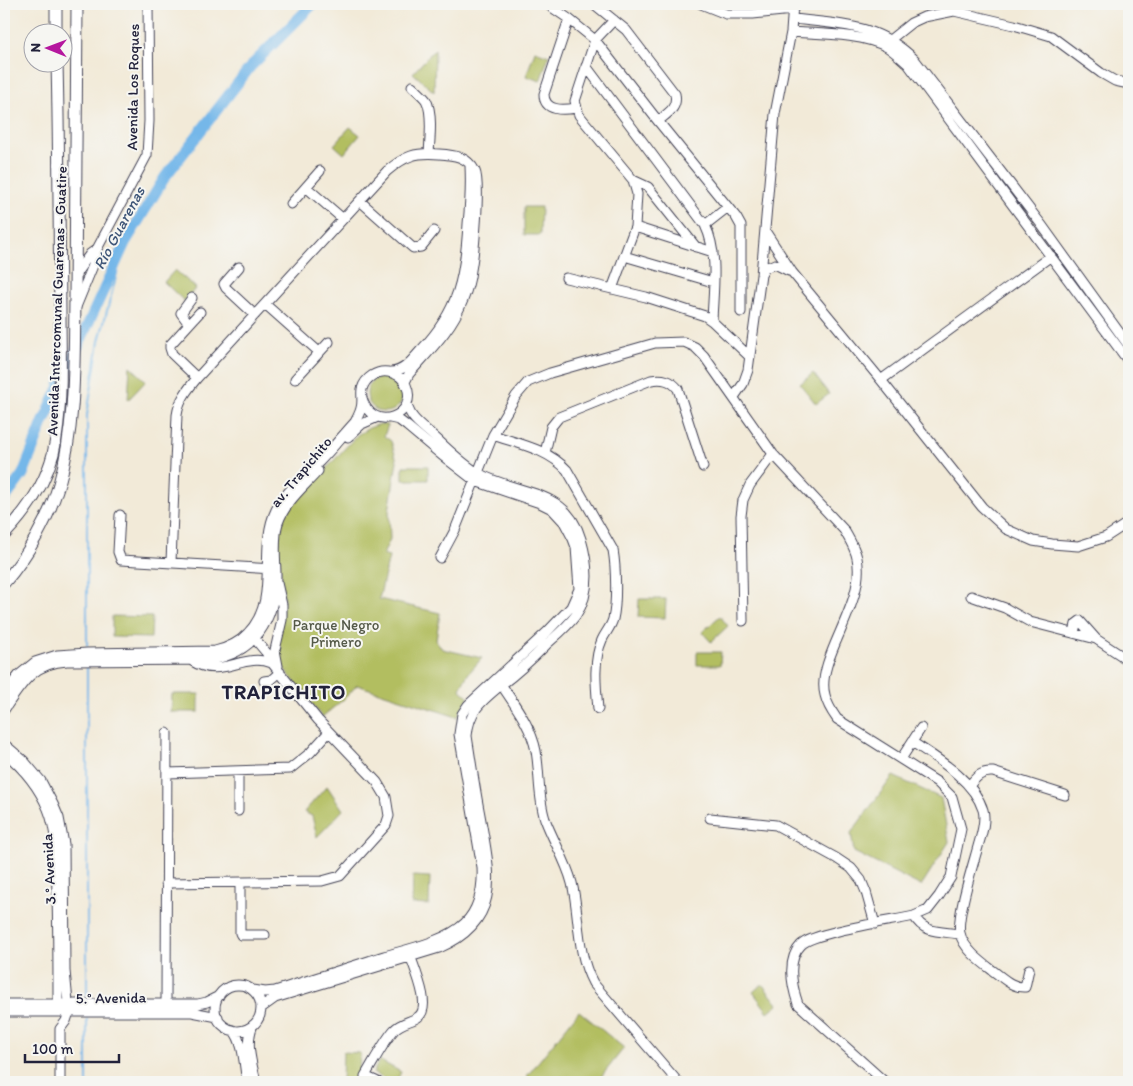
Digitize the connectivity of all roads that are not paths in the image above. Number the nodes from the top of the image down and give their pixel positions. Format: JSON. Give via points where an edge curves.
{"nodes":[{"id":1,"x":56,"y":4,"type":"edge"},
{"id":2,"x":77,"y":4,"type":"edge"},
{"id":3,"x":148,"y":4,"type":"edge"},
{"id":4,"x":547,"y":4,"type":"edge"},
{"id":5,"x":594,"y":4,"type":"edge"},
{"id":6,"x":701,"y":4,"type":"edge"},
{"id":7,"x":793,"y":11,"type":"edge"},
{"id":8,"x":569,"y":19,"type":"junction"},
{"id":9,"x":614,"y":20,"type":"junction"},
{"id":10,"x":56,"y":22,"type":"edge"},
{"id":11,"x":791,"y":32,"type":"junction"},
{"id":12,"x":595,"y":40,"type":"junction"},
{"id":13,"x":889,"y":43,"type":"junction"},
{"id":14,"x":586,"y":66,"type":"junction"},
{"id":15,"x":57,"y":72,"type":"edge"},
{"id":16,"x":1129,"y":84,"type":"edge"},
{"id":17,"x":412,"y":86,"type":"dead end"},
{"id":18,"x":576,"y":108,"type":"junction"},
{"id":19,"x":658,"y":121,"type":"junction"},
{"id":20,"x":429,"y":153,"type":"junction"},
{"id":21,"x":470,"y":163,"type":"junction"},
{"id":22,"x":320,"y":171,"type":"dead end"},
{"id":23,"x":633,"y":180,"type":"junction"},
{"id":24,"x":306,"y":186,"type":"junction"},
{"id":25,"x":360,"y":201,"type":"junction"},
{"id":26,"x":291,"y":204,"type":"dead end"},
{"id":27,"x":728,"y":208,"type":"junction"},
{"id":28,"x":343,"y":219,"type":"junction"},
{"id":29,"x":705,"y":225,"type":"junction"},
{"id":30,"x":635,"y":227,"type":"junction"},
{"id":31,"x":434,"y":231,"type":"dead end"},
{"id":32,"x":765,"y":231,"type":"junction"},
{"id":33,"x":696,"y":247,"type":"junction"},
{"id":34,"x":97,"y":249,"type":"junction"},
{"id":35,"x":713,"y":252,"type":"junction"},
{"id":36,"x":624,"y":256,"type":"junction"},
{"id":37,"x":1051,"y":256,"type":"junction"},
{"id":38,"x":238,"y":267,"type":"dead end"},
{"id":39,"x":792,"y":272,"type":"junction"},
{"id":40,"x":75,"y":275,"type":"junction"},
{"id":41,"x":761,"y":275,"type":"junction"},
{"id":42,"x":566,"y":278,"type":"dead end"},
{"id":43,"x":713,"y":282,"type":"junction"},
{"id":44,"x":612,"y":289,"type":"junction"},
{"id":45,"x":192,"y":298,"type":"dead end"},
{"id":46,"x":265,"y":304,"type":"junction"},
{"id":47,"x":75,"y":311,"type":"junction"},
{"id":48,"x":200,"y":312,"type":"dead end"},
{"id":49,"x":741,"y":312,"type":"dead end"},
{"id":50,"x":255,"y":315,"type":"junction"},
{"id":51,"x":712,"y":321,"type":"junction"},
{"id":52,"x":189,"y":324,"type":"junction"},
{"id":53,"x":329,"y":342,"type":"dead end"},
{"id":54,"x":1129,"y":346,"type":"edge"},
{"id":55,"x":320,"y":352,"type":"junction"},
{"id":56,"x":750,"y":357,"type":"junction"},
{"id":57,"x":1129,"y":362,"type":"edge"},
{"id":58,"x":391,"y":372,"type":"junction"},
{"id":59,"x":197,"y":378,"type":"junction"},
{"id":60,"x":295,"y":379,"type":"dead end"},
{"id":61,"x":881,"y":380,"type":"junction"},
{"id":62,"x":405,"y":382,"type":"junction"},
{"id":63,"x":734,"y":397,"type":"junction"},
{"id":64,"x":362,"y":398,"type":"junction"},
{"id":65,"x":407,"y":402,"type":"junction"},
{"id":66,"x":378,"y":417,"type":"junction"},
{"id":67,"x":390,"y":418,"type":"junction"},
{"id":68,"x":493,"y":435,"type":"junction"},
{"id":69,"x":545,"y":453,"type":"junction"},
{"id":70,"x":773,"y":454,"type":"junction"},
{"id":71,"x":703,"y":467,"type":"dead end"},
{"id":72,"x":476,"y":477,"type":"junction"},
{"id":73,"x":120,"y":515,"type":"dead end"},
{"id":74,"x":1128,"y":527,"type":"edge"},
{"id":75,"x":4,"y":535,"type":"edge"},
{"id":76,"x":440,"y":558,"type":"dead end"},
{"id":77,"x":171,"y":562,"type":"junction"},
{"id":78,"x":273,"y":572,"type":"junction"},
{"id":79,"x":4,"y":583,"type":"edge"},
{"id":80,"x":971,"y":596,"type":"dead end"},
{"id":81,"x":743,"y":621,"type":"dead end"},
{"id":82,"x":1074,"y":633,"type":"junction"},
{"id":83,"x":1096,"y":639,"type":"junction"},
{"id":84,"x":257,"y":642,"type":"junction"},
{"id":85,"x":256,"y":660,"type":"junction"},
{"id":86,"x":192,"y":661,"type":"junction"},
{"id":87,"x":1129,"y":663,"type":"edge"},
{"id":88,"x":279,"y":669,"type":"junction"},
{"id":89,"x":264,"y":681,"type":"dead end"},
{"id":90,"x":500,"y":682,"type":"junction"},
{"id":91,"x":4,"y":694,"type":"edge"},
{"id":92,"x":598,"y":708,"type":"dead end"},
{"id":93,"x":4,"y":710,"type":"edge"},
{"id":94,"x":921,"y":728,"type":"dead end"},
{"id":95,"x":329,"y":732,"type":"junction"},
{"id":96,"x":167,"y":733,"type":"dead end"},
{"id":97,"x":912,"y":742,"type":"junction"},
{"id":98,"x":4,"y":744,"type":"edge"},
{"id":99,"x":4,"y":752,"type":"edge"},
{"id":100,"x":901,"y":759,"type":"junction"},
{"id":101,"x":238,"y":771,"type":"junction"},
{"id":102,"x":166,"y":773,"type":"junction"},
{"id":103,"x":969,"y":786,"type":"junction"},
{"id":104,"x":1066,"y":795,"type":"dead end"},
{"id":105,"x":238,"y":811,"type":"dead end"},
{"id":106,"x":710,"y":818,"type":"dead end"},
{"id":107,"x":166,"y":883,"type":"junction"},
{"id":108,"x":240,"y":883,"type":"junction"},
{"id":109,"x":914,"y":916,"type":"junction"},
{"id":110,"x":875,"y":924,"type":"junction"},
{"id":111,"x":960,"y":934,"type":"junction"},
{"id":112,"x":265,"y":935,"type":"dead end"},
{"id":113,"x":409,"y":953,"type":"junction"},
{"id":114,"x":1029,"y":969,"type":"dead end"},
{"id":115,"x":253,"y":990,"type":"junction"},
{"id":116,"x":219,"y":996,"type":"junction"},
{"id":117,"x":4,"y":1004,"type":"edge"},
{"id":118,"x":166,"y":1004,"type":"junction"},
{"id":119,"x":58,"y":1008,"type":"junction"},
{"id":120,"x":68,"y":1008,"type":"junction"},
{"id":121,"x":261,"y":1008,"type":"junction"},
{"id":122,"x":4,"y":1012,"type":"edge"},
{"id":123,"x":218,"y":1017,"type":"junction"},
{"id":124,"x":253,"y":1025,"type":"junction"},
{"id":125,"x":232,"y":1030,"type":"junction"},
{"id":126,"x":365,"y":1079,"type":"edge"},
{"id":127,"x":60,"y":1082,"type":"edge"},
{"id":128,"x":247,"y":1082,"type":"edge"},
{"id":129,"x":256,"y":1082,"type":"edge"},
{"id":130,"x":378,"y":1082,"type":"edge"},
{"id":131,"x":678,"y":1082,"type":"edge"},
{"id":132,"x":885,"y":1082,"type":"edge"}],
"edges":[{"from":1,"to":10,"type":"main road"},
{"from":2,"to":40,"type":"main road","name":"Avenida Intercomunal Guarenas - Guatire"},
{"from":3,"to":34,"type":"street","name":"Avenida Los Roques","via":[[149,121],[146,155]]},
{"from":4,"to":8,"type":"street"},
{"from":5,"to":9,"type":"street"},
{"from":6,"to":7,"type":"street","via":[[726,14]]},
{"from":7,"to":11,"type":"street"},
{"from":7,"to":13,"type":"street","via":[[868,30]]},
{"from":8,"to":12,"type":"street"},
{"from":8,"to":18,"type":"street","via":[[544,100],[555,109]]},
{"from":9,"to":12,"type":"street"},
{"from":9,"to":19,"type":"street","via":[[626,30],[676,94],[674,109]]},
{"from":11,"to":13,"type":"street"},
{"from":11,"to":32,"type":"street","via":[[775,114]]},
{"from":12,"to":14,"type":"street"},
{"from":12,"to":19,"type":"street"},
{"from":13,"to":16,"type":"street","via":[[911,23],[954,11],[1051,36],[1101,73]]},
{"from":13,"to":37,"type":"street"},
{"from":13,"to":54,"type":"street","via":[[915,60],[1041,224]]},
{"from":14,"to":18,"type":"street","via":[[575,100]]},
{"from":14,"to":29,"type":"street"},
{"from":15,"to":75,"type":"main road","name":"Avenida Intercomunal Guarenas - Guatire","via":[[60,361],[56,435],[40,486]]},
{"from":17,"to":20,"type":"street","via":[[428,105]]},
{"from":18,"to":23,"type":"street"},
{"from":19,"to":27,"type":"street"},
{"from":20,"to":21,"type":"street","via":[[454,155]]},
{"from":20,"to":25,"type":"street","via":[[399,161]]},
{"from":21,"to":58,"type":"street","via":[[467,255],[458,295],[428,343],[404,368]]},
{"from":21,"to":62,"type":"street","via":[[477,182],[468,285],[449,327]]},
{"from":22,"to":24,"type":"street"},
{"from":23,"to":30,"type":"street","via":[[637,194]]},
{"from":23,"to":33,"type":"street","via":[[648,187]]},
{"from":24,"to":26,"type":"street"},
{"from":24,"to":28,"type":"street"},
{"from":25,"to":28,"type":"street"},
{"from":25,"to":31,"type":"street","via":[[413,248],[421,247]]},
{"from":27,"to":29,"type":"street"},
{"from":27,"to":49,"type":"street","via":[[741,226]]},
{"from":28,"to":46,"type":"street"},
{"from":29,"to":35,"type":"street"},
{"from":30,"to":33,"type":"street"},
{"from":30,"to":36,"type":"street"},
{"from":32,"to":39,"type":"street"},
{"from":32,"to":41,"type":"street"},
{"from":33,"to":35,"type":"street"},
{"from":34,"to":40,"type":"street","name":"Avenida Los Roques"},
{"from":34,"to":47,"type":"street","name":"Avenida Los Roques"},
{"from":35,"to":43,"type":"street"},
{"from":36,"to":43,"type":"street"},
{"from":36,"to":44,"type":"street"},
{"from":37,"to":57,"type":"street"},
{"from":37,"to":61,"type":"street"},
{"from":38,"to":50,"type":"street","via":[[224,284]]},
{"from":39,"to":41,"type":"street","via":[[776,264],[765,268]]},
{"from":39,"to":61,"type":"street"},
{"from":40,"to":47,"type":"main road","name":"Avenida Intercomunal Guarenas - Guatire"},
{"from":41,"to":56,"type":"street"},
{"from":42,"to":44,"type":"street"},
{"from":43,"to":51,"type":"street"},
{"from":44,"to":51,"type":"street","via":[[646,297]]},
{"from":45,"to":52,"type":"street","via":[[181,313]]},
{"from":46,"to":50,"type":"street"},
{"from":46,"to":55,"type":"street"},
{"from":47,"to":79,"type":"main road","name":"Avenida Intercomunal Guarenas - Guatire","via":[[69,437],[58,486],[38,533]]},
{"from":48,"to":52,"type":"street"},
{"from":50,"to":59,"type":"street"},
{"from":51,"to":56,"type":"street"},
{"from":52,"to":59,"type":"street","via":[[170,348],[172,354]]},
{"from":53,"to":55,"type":"street"},
{"from":55,"to":60,"type":"street"},
{"from":56,"to":63,"type":"street","via":[[743,384]]},
{"from":58,"to":62,"type":"street"},
{"from":58,"to":64,"type":"street","via":[[379,372],[368,378]]},
{"from":59,"to":77,"type":"street","via":[[181,400],[177,415]]},
{"from":61,"to":74,"type":"street","via":[[982,507],[1006,529],[1032,541],[1078,546]]},
{"from":62,"to":65,"type":"street"},
{"from":63,"to":68,"type":"street","via":[[696,347],[684,342],[655,343],[528,382]]},
{"from":63,"to":70,"type":"street"},
{"from":64,"to":66,"type":"street","via":[[368,410]]},
{"from":64,"to":78,"type":"street","via":[[362,408],[355,422],[276,510],[269,530]]},
{"from":65,"to":67,"type":"street","via":[[400,413]]},
{"from":65,"to":72,"type":"street","via":[[412,416],[420,425]]},
{"from":66,"to":67,"type":"street"},
{"from":66,"to":78,"type":"street","name":"av. Trapichito","via":[[362,424],[286,507],[277,526]]},
{"from":67,"to":72,"type":"street","via":[[399,420],[444,457]]},
{"from":68,"to":69,"type":"street"},
{"from":68,"to":72,"type":"street"},
{"from":69,"to":71,"type":"street","via":[[551,428],[559,417],[651,380],[665,380],[671,381],[678,389]]},
{"from":69,"to":92,"type":"street","via":[[566,470],[613,550],[615,602],[613,620],[599,649]]},
{"from":70,"to":81,"type":"street","via":[[743,500]]},
{"from":70,"to":100,"type":"street","via":[[844,530],[857,559],[853,602],[829,662],[824,694],[837,719]]},
{"from":72,"to":76,"type":"street"},
{"from":72,"to":90,"type":"street","via":[[552,509],[574,539],[577,554],[579,589],[571,607]]},
{"from":73,"to":77,"type":"street","via":[[118,552],[121,560]]},
{"from":77,"to":78,"type":"street"},
{"from":78,"to":84,"type":"street","name":"av. Trapichito","via":[[271,611]]},
{"from":78,"to":88,"type":"street","via":[[282,605],[275,650]]},
{"from":78,"to":91,"type":"street","via":[[262,612],[252,628],[231,646],[204,652],[87,653],[45,657],[19,675]]},
{"from":80,"to":82,"type":"street","via":[[1005,608],[1030,622]]},
{"from":82,"to":83,"type":"street"},
{"from":82,"to":83,"type":"street","via":[[1080,621]]},
{"from":83,"to":87,"type":"street"},
{"from":84,"to":85,"type":"street","name":"av. Trapichito","via":[[260,649]]},
{"from":84,"to":86,"type":"street","name":"av. Trapichito","via":[[227,657]]},
{"from":84,"to":88,"type":"street"},
{"from":85,"to":86,"type":"street","name":"av. Trapichito","via":[[211,669]]},
{"from":85,"to":88,"type":"street","via":[[272,663]]},
{"from":86,"to":93,"type":"street","name":"av. Trapichito","via":[[51,662],[28,676]]},
{"from":88,"to":89,"type":"street","via":[[271,680]]},
{"from":88,"to":95,"type":"street"},
{"from":90,"to":113,"type":"street","via":[[468,705],[459,728],[482,867],[479,900],[473,913],[458,930]]},
{"from":90,"to":131,"type":"street","via":[[532,738],[545,818],[571,881],[581,947],[593,983]]},
{"from":94,"to":97,"type":"street"},
{"from":95,"to":101,"type":"street","via":[[290,769]]},
{"from":95,"to":108,"type":"street","via":[[377,782],[386,797],[389,816],[386,825],[340,876],[322,881]]},
{"from":96,"to":102,"type":"street"},
{"from":97,"to":100,"type":"street"},
{"from":97,"to":103,"type":"street"},
{"from":98,"to":120,"type":"street","name":"3.° Avenida","via":[[41,781],[59,818],[66,863]]},
{"from":99,"to":119,"type":"street","name":"3.° Avenida","via":[[35,786],[52,822],[56,858]]},
{"from":100,"to":109,"type":"street","via":[[937,782],[952,797],[961,830],[950,877],[928,910]]},
{"from":101,"to":102,"type":"street"},
{"from":101,"to":105,"type":"street"},
{"from":102,"to":107,"type":"street"},
{"from":103,"to":104,"type":"street","via":[[981,774],[993,772]]},
{"from":103,"to":111,"type":"street","via":[[984,818],[960,917]]},
{"from":106,"to":110,"type":"street","via":[[776,825],[836,858],[861,880]]},
{"from":107,"to":108,"type":"street"},
{"from":107,"to":118,"type":"street"},
{"from":108,"to":112,"type":"street","via":[[240,933]]},
{"from":109,"to":110,"type":"street"},
{"from":109,"to":111,"type":"street","via":[[925,929]]},
{"from":110,"to":132,"type":"street","via":[[817,936],[801,944],[793,958],[793,990],[798,1004]]},
{"from":111,"to":114,"type":"street","via":[[984,964],[1018,987],[1025,987]]},
{"from":113,"to":115,"type":"street","via":[[275,991]]},
{"from":113,"to":121,"type":"street","via":[[275,998]]},
{"from":113,"to":126,"type":"street","via":[[424,997],[424,1008],[418,1017],[394,1030]]},
{"from":115,"to":116,"type":"street","via":[[237,985],[227,988]]},
{"from":115,"to":121,"type":"street"},
{"from":116,"to":118,"type":"street","name":"5.° Avenida","via":[[198,1004]]},
{"from":116,"to":123,"type":"street","via":[[216,1006]]},
{"from":117,"to":119,"type":"street"},
{"from":118,"to":120,"type":"street","name":"5.° Avenida"},
{"from":119,"to":120,"type":"street","name":"5.° Avenida"},
{"from":119,"to":122,"type":"street","name":"5.° Avenida"},
{"from":120,"to":123,"type":"street","name":"5.° Avenida","via":[[192,1012]]},
{"from":120,"to":127,"type":"street","via":[[66,1022],[60,1028]]},
{"from":121,"to":124,"type":"street"},
{"from":123,"to":125,"type":"street"},
{"from":124,"to":125,"type":"street"},
{"from":124,"to":129,"type":"street","via":[[249,1041]]},
{"from":125,"to":128,"type":"street","via":[[240,1043]]},
{"from":126,"to":130,"type":"street"}]}
